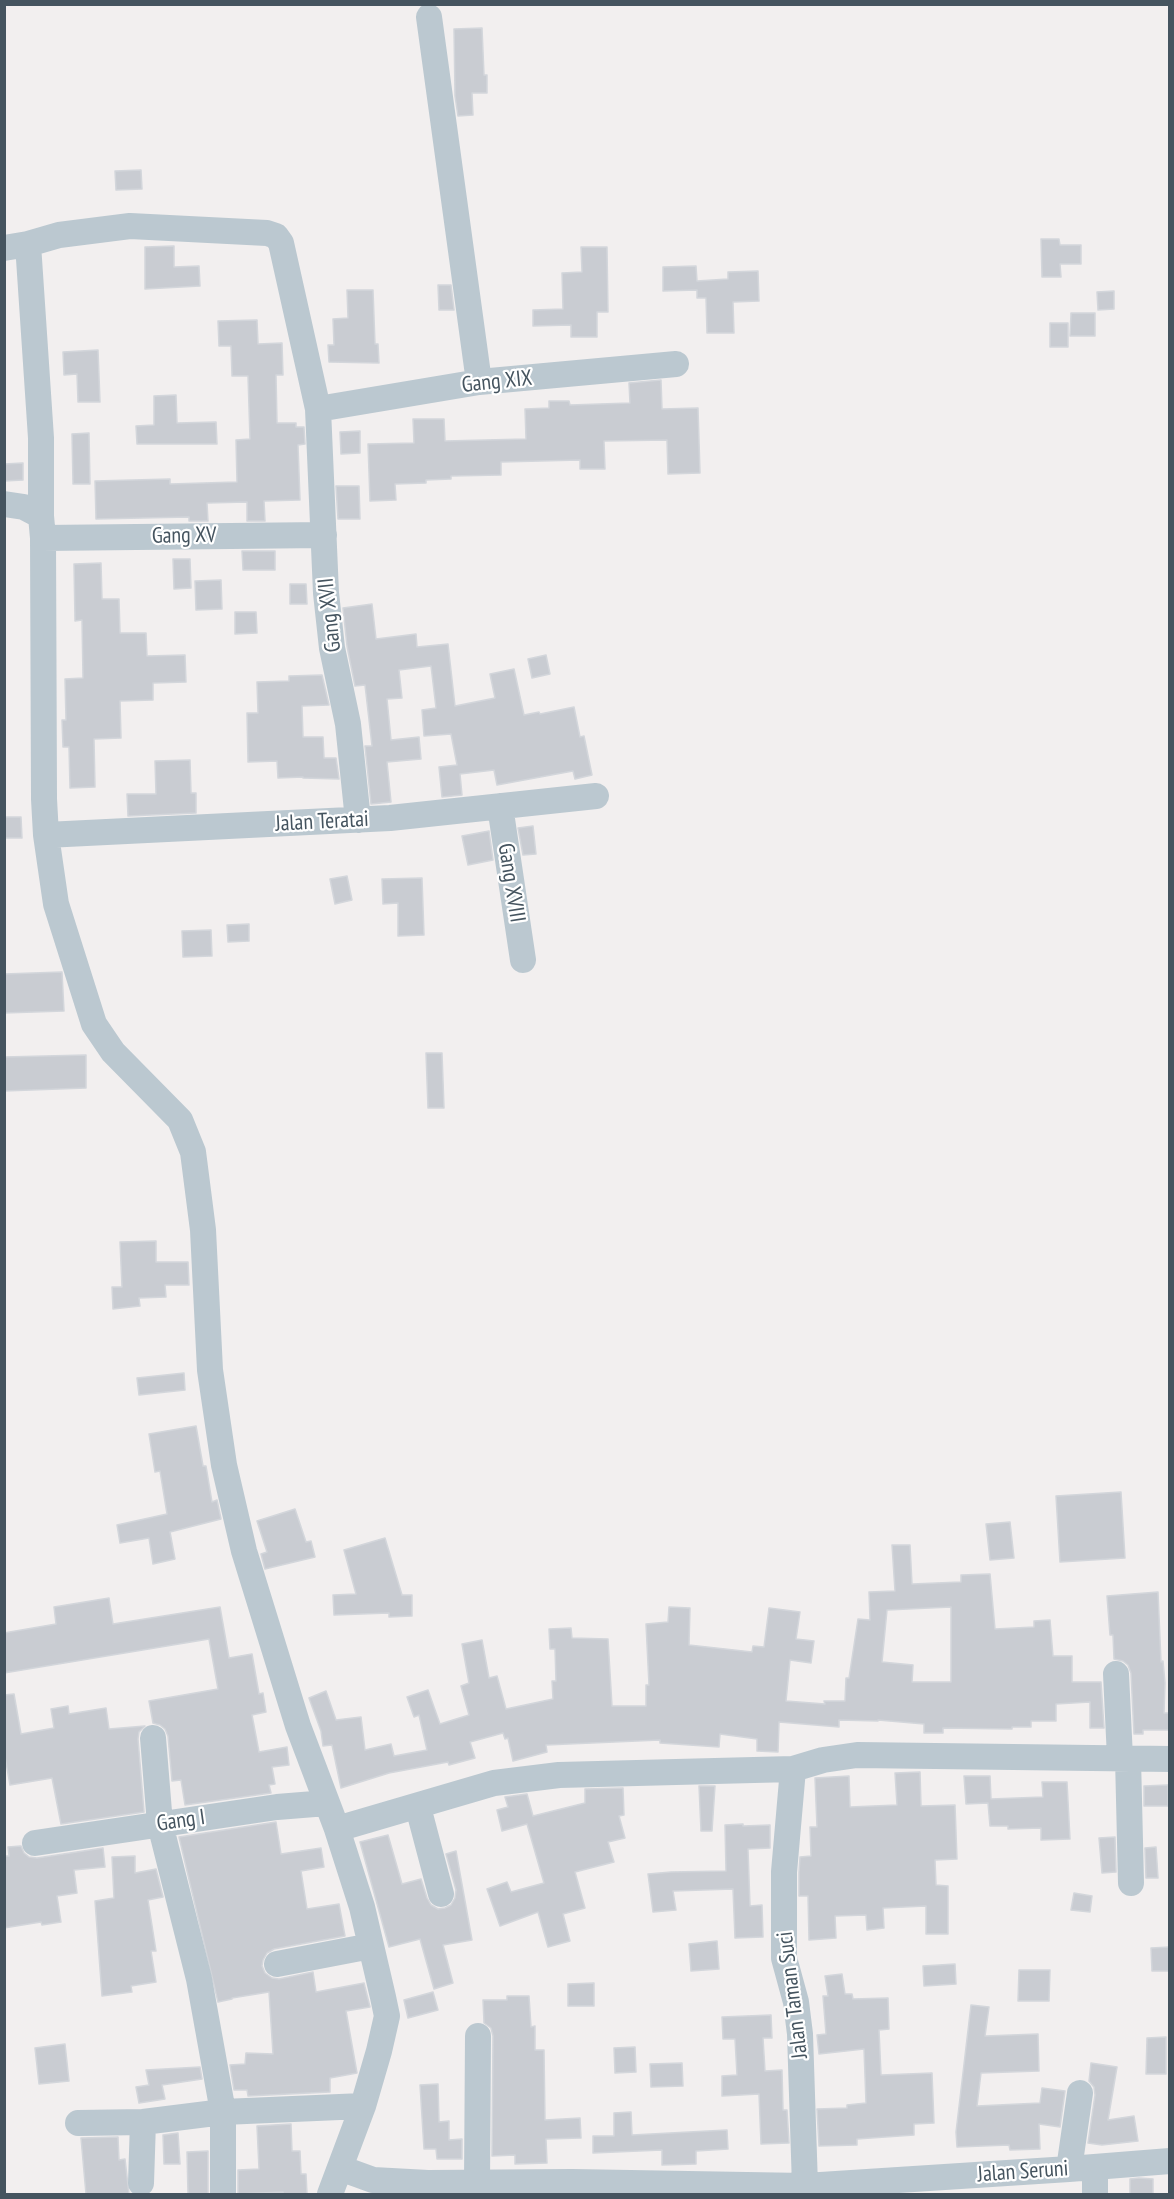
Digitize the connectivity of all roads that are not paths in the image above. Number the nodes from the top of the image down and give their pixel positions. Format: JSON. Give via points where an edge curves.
{"nodes":[{"id":1,"x":429,"y":17,"type":"dead end"},
{"id":2,"x":16,"y":246,"type":"edge"},
{"id":3,"x":676,"y":364,"type":"dead end"},
{"id":4,"x":479,"y":382,"type":"junction"},
{"id":5,"x":318,"y":409,"type":"junction"},
{"id":6,"x":4,"y":504,"type":"edge"},
{"id":7,"x":42,"y":527,"type":"junction"},
{"id":8,"x":324,"y":535,"type":"junction"},
{"id":9,"x":596,"y":796,"type":"dead end"},
{"id":10,"x":500,"y":806,"type":"junction"},
{"id":11,"x":358,"y":820,"type":"junction"},
{"id":12,"x":46,"y":835,"type":"junction"},
{"id":13,"x":523,"y":960,"type":"dead end"},
{"id":14,"x":1116,"y":1674,"type":"dead end"},
{"id":15,"x":153,"y":1738,"type":"dead end"},
{"id":16,"x":1124,"y":1758,"type":"junction"},
{"id":17,"x":1170,"y":1760,"type":"edge"},
{"id":18,"x":793,"y":1769,"type":"junction"},
{"id":19,"x":327,"y":1803,"type":"junction"},
{"id":20,"x":418,"y":1807,"type":"junction"},
{"id":21,"x":160,"y":1824,"type":"junction"},
{"id":22,"x":337,"y":1829,"type":"junction"},
{"id":23,"x":35,"y":1843,"type":"dead end"},
{"id":24,"x":1131,"y":1883,"type":"dead end"},
{"id":25,"x":441,"y":1894,"type":"dead end"},
{"id":26,"x":371,"y":1946,"type":"junction"},
{"id":27,"x":277,"y":1964,"type":"dead end"},
{"id":28,"x":478,"y":2036,"type":"dead end"},
{"id":29,"x":1080,"y":2092,"type":"dead end"},
{"id":30,"x":363,"y":2106,"type":"junction"},
{"id":31,"x":224,"y":2112,"type":"junction"},
{"id":32,"x":143,"y":2122,"type":"junction"},
{"id":33,"x":78,"y":2123,"type":"dead end"},
{"id":34,"x":1170,"y":2161,"type":"edge"},
{"id":35,"x":1095,"y":2167,"type":"junction"},
{"id":36,"x":340,"y":2168,"type":"junction"},
{"id":37,"x":1069,"y":2169,"type":"junction"},
{"id":38,"x":141,"y":2183,"type":"dead end"},
{"id":39,"x":477,"y":2183,"type":"junction"},
{"id":40,"x":805,"y":2186,"type":"junction"},
{"id":41,"x":536,"y":2188,"type":"edge"},
{"id":42,"x":606,"y":2188,"type":"edge"},
{"id":43,"x":875,"y":2188,"type":"edge"},
{"id":44,"x":698,"y":2189,"type":"edge"},
{"id":45,"x":223,"y":2194,"type":"edge"},
{"id":46,"x":330,"y":2194,"type":"edge"},
{"id":47,"x":1095,"y":2194,"type":"edge"}],
"edges":[{"from":1,"to":4,"type":"street"},
{"from":2,"to":5,"type":"street","name":"Gang XVII","via":[[59,235],[130,226],[276,236],[281,243]]},
{"from":2,"to":7,"type":"street","via":[[41,438]]},
{"from":3,"to":4,"type":"street","name":"Gang XIX"},
{"from":4,"to":5,"type":"street","name":"Gang XIX"},
{"from":5,"to":8,"type":"street","name":"Gang XVII"},
{"from":6,"to":7,"type":"street","via":[[24,507]]},
{"from":7,"to":8,"type":"street","name":"Gang XV"},
{"from":7,"to":12,"type":"street"},
{"from":8,"to":11,"type":"street","name":"Gang XVII","via":[[332,648],[348,724]]},
{"from":9,"to":10,"type":"street","name":"Jalan Teratai"},
{"from":10,"to":11,"type":"street","name":"Jalan Teratai"},
{"from":10,"to":13,"type":"street","name":"Gang XVIII"},
{"from":11,"to":12,"type":"street","name":"Jalan Teratai"},
{"from":12,"to":19,"type":"street","via":[[56,904],[94,1024],[113,1052],[180,1120],[193,1152],[203,1230],[210,1370],[224,1465],[244,1551],[298,1726]]},
{"from":14,"to":16,"type":"street"},
{"from":15,"to":21,"type":"street"},
{"from":16,"to":17,"type":"street"},
{"from":16,"to":18,"type":"street","via":[[857,1755]]},
{"from":16,"to":24,"type":"street"},
{"from":18,"to":20,"type":"street","via":[[559,1775],[494,1783]]},
{"from":18,"to":40,"type":"street","name":"Jalan Taman Suci","via":[[784,1872],[784,1958],[800,2034]]},
{"from":19,"to":21,"type":"street","name":"Gang I"},
{"from":19,"to":22,"type":"street"},
{"from":20,"to":22,"type":"street"},
{"from":20,"to":25,"type":"street"},
{"from":21,"to":23,"type":"street","name":"Gang I"},
{"from":21,"to":31,"type":"street","via":[[199,1979]]},
{"from":22,"to":26,"type":"street"},
{"from":26,"to":27,"type":"street"},
{"from":26,"to":30,"type":"street","via":[[387,2016]]},
{"from":28,"to":39,"type":"street"},
{"from":29,"to":37,"type":"street"},
{"from":30,"to":31,"type":"street"},
{"from":30,"to":36,"type":"street"},
{"from":31,"to":32,"type":"street"},
{"from":31,"to":45,"type":"street"},
{"from":32,"to":33,"type":"street"},
{"from":32,"to":38,"type":"street"},
{"from":34,"to":35,"type":"street","name":"Jalan Seruni"},
{"from":35,"to":37,"type":"street","name":"Jalan Seruni"},
{"from":35,"to":47,"type":"street"},
{"from":36,"to":39,"type":"street","name":"Jalan Seruni","via":[[373,2180]]},
{"from":36,"to":46,"type":"street"},
{"from":37,"to":43,"type":"street","name":"Jalan Seruni"},
{"from":39,"to":41,"type":"street","name":"Jalan Seruni"},
{"from":40,"to":43,"type":"street","name":"Jalan Seruni"},
{"from":40,"to":44,"type":"street","name":"Jalan Seruni"},
{"from":41,"to":42,"type":"street","name":"Jalan Seruni"},
{"from":42,"to":44,"type":"street","name":"Jalan Seruni"}]}
